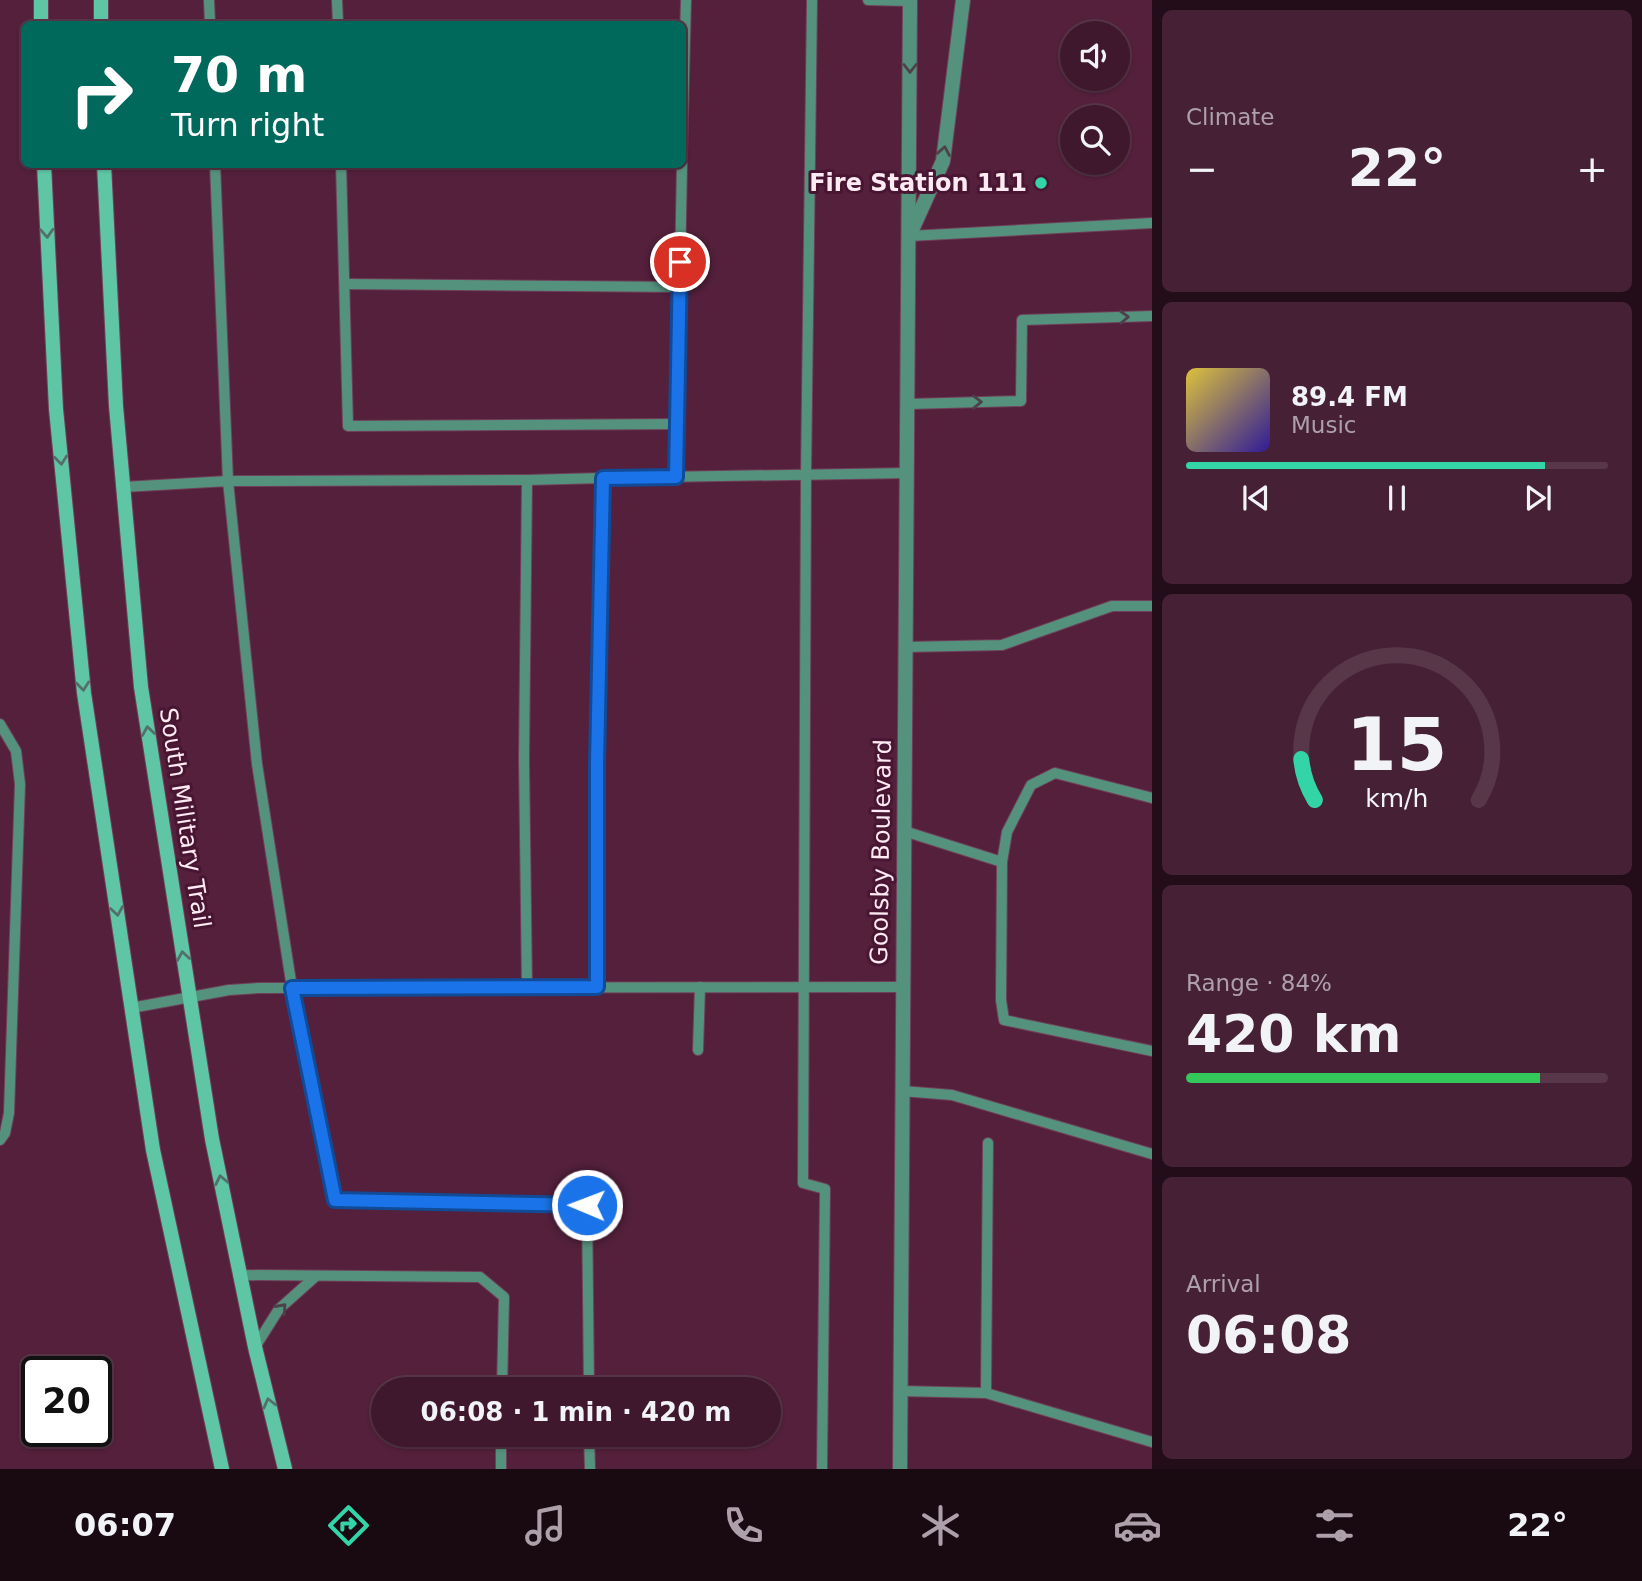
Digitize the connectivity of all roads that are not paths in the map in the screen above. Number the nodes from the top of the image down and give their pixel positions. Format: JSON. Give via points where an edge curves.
{"nodes":[{"id":1,"x":41,"y":0,"type":"edge"},
{"id":2,"x":101,"y":0,"type":"edge"},
{"id":3,"x":209,"y":0,"type":"edge"},
{"id":4,"x":337,"y":0,"type":"edge"},
{"id":5,"x":686,"y":0,"type":"edge"},
{"id":6,"x":812,"y":0,"type":"edge"},
{"id":7,"x":868,"y":0,"type":"edge"},
{"id":8,"x":910,"y":0,"type":"edge"},
{"id":9,"x":963,"y":0,"type":"edge"},
{"id":10,"x":41,"y":21,"type":"edge"},
{"id":11,"x":101,"y":21,"type":"edge"},
{"id":12,"x":210,"y":21,"type":"edge"},
{"id":13,"x":338,"y":21,"type":"edge"},
{"id":14,"x":685,"y":21,"type":"edge"},
{"id":15,"x":44,"y":168,"type":"edge"},
{"id":16,"x":104,"y":168,"type":"edge"},
{"id":17,"x":215,"y":168,"type":"edge"},
{"id":18,"x":341,"y":168,"type":"edge"},
{"id":19,"x":682,"y":168,"type":"edge"},
{"id":20,"x":1152,"y":223,"type":"edge"},
{"id":21,"x":909,"y":236,"type":"junction"},
{"id":22,"x":345,"y":284,"type":"junction"},
{"id":23,"x":680,"y":287,"type":"junction"},
{"id":24,"x":1152,"y":316,"type":"edge"},
{"id":25,"x":909,"y":404,"type":"junction"},
{"id":26,"x":677,"y":424,"type":"junction"},
{"id":27,"x":908,"y":473,"type":"junction"},
{"id":28,"x":806,"y":475,"type":"junction"},
{"id":29,"x":676,"y":477,"type":"junction"},
{"id":30,"x":603,"y":478,"type":"junction"},
{"id":31,"x":527,"y":480,"type":"junction"},
{"id":32,"x":228,"y":481,"type":"junction"},
{"id":33,"x":123,"y":487,"type":"junction"},
{"id":34,"x":1152,"y":606,"type":"edge"},
{"id":35,"x":906,"y":647,"type":"junction"},
{"id":36,"x":0,"y":724,"type":"edge"},
{"id":37,"x":1152,"y":798,"type":"edge"},
{"id":38,"x":904,"y":831,"type":"junction"},
{"id":39,"x":1002,"y":862,"type":"junction"},
{"id":40,"x":803,"y":986,"type":"junction"},
{"id":41,"x":527,"y":987,"type":"junction"},
{"id":42,"x":597,"y":987,"type":"junction"},
{"id":43,"x":700,"y":987,"type":"junction"},
{"id":44,"x":903,"y":987,"type":"junction"},
{"id":45,"x":292,"y":988,"type":"junction"},
{"id":46,"x":190,"y":997,"type":"junction"},
{"id":47,"x":131,"y":1008,"type":"junction"},
{"id":48,"x":698,"y":1050,"type":"dead end"},
{"id":49,"x":1152,"y":1051,"type":"edge"},
{"id":50,"x":902,"y":1091,"type":"junction"},
{"id":51,"x":0,"y":1140,"type":"edge"},
{"id":52,"x":988,"y":1143,"type":"dead end"},
{"id":53,"x":1152,"y":1154,"type":"edge"},
{"id":54,"x":240,"y":1275,"type":"junction"},
{"id":55,"x":316,"y":1276,"type":"junction"},
{"id":56,"x":255,"y":1347,"type":"junction"},
{"id":57,"x":502,"y":1377,"type":"edge"},
{"id":58,"x":589,"y":1377,"type":"edge"},
{"id":59,"x":900,"y":1391,"type":"junction"},
{"id":60,"x":986,"y":1393,"type":"junction"},
{"id":61,"x":1152,"y":1442,"type":"edge"},
{"id":62,"x":501,"y":1447,"type":"edge"},
{"id":63,"x":589,"y":1447,"type":"edge"},
{"id":64,"x":222,"y":1469,"type":"edge"},
{"id":65,"x":285,"y":1469,"type":"edge"},
{"id":66,"x":501,"y":1469,"type":"edge"},
{"id":67,"x":590,"y":1469,"type":"edge"},
{"id":68,"x":822,"y":1469,"type":"edge"},
{"id":69,"x":900,"y":1469,"type":"edge"}],
"edges":[{"from":1,"to":10,"type":"street"},
{"from":2,"to":11,"type":"street"},
{"from":3,"to":12,"type":"lane"},
{"from":4,"to":13,"type":"lane"},
{"from":5,"to":14,"type":"lane"},
{"from":6,"to":28,"type":"lane"},
{"from":7,"to":8,"type":"lane"},
{"from":8,"to":21,"type":"street","name":"Goolsby Boulevard","one_way":true},
{"from":21,"to":9,"type":"street","name":"Goolsby Boulevard","one_way":true,"via":[[943,161]]},
{"from":15,"to":47,"type":"street","one_way":true,"via":[[56,409],[84,693]]},
{"from":16,"to":33,"type":"street","name":"South Military Trail"},
{"from":17,"to":32,"type":"lane"},
{"from":18,"to":22,"type":"lane"},
{"from":19,"to":23,"type":"lane"},
{"from":20,"to":21,"type":"lane"},
{"from":21,"to":25,"type":"street","name":"Goolsby Boulevard"},
{"from":22,"to":23,"type":"lane"},
{"from":22,"to":26,"type":"lane","via":[[348,426]]},
{"from":23,"to":26,"type":"lane"},
{"from":25,"to":24,"type":"lane","one_way":true,"via":[[1021,401],[1022,320]]},
{"from":25,"to":27,"type":"street","name":"Goolsby Boulevard"},
{"from":26,"to":29,"type":"lane"},
{"from":27,"to":28,"type":"lane"},
{"from":27,"to":35,"type":"street","name":"Goolsby Boulevard"},
{"from":28,"to":29,"type":"lane"},
{"from":28,"to":40,"type":"lane"},
{"from":29,"to":30,"type":"lane"},
{"from":30,"to":31,"type":"lane"},
{"from":30,"to":42,"type":"lane"},
{"from":31,"to":32,"type":"lane"},
{"from":31,"to":41,"type":"lane"},
{"from":32,"to":33,"type":"lane"},
{"from":32,"to":45,"type":"lane","via":[[257,764]]},
{"from":46,"to":33,"type":"street","name":"South Military Trail","one_way":true,"via":[[141,687]]},
{"from":34,"to":35,"type":"lane","via":[[1112,606],[1002,645]]},
{"from":35,"to":38,"type":"street","name":"Goolsby Boulevard"},
{"from":36,"to":51,"type":"lane","via":[[16,751],[20,783],[9,1113]]},
{"from":37,"to":39,"type":"lane","via":[[1055,773],[1031,785],[1007,832]]},
{"from":38,"to":39,"type":"lane"},
{"from":38,"to":44,"type":"street","name":"Goolsby Boulevard"},
{"from":39,"to":49,"type":"lane","via":[[1004,1020]]},
{"from":40,"to":43,"type":"lane"},
{"from":40,"to":44,"type":"lane"},
{"from":40,"to":68,"type":"lane","via":[[803,1183],[825,1189]]},
{"from":41,"to":42,"type":"lane"},
{"from":41,"to":45,"type":"lane"},
{"from":42,"to":43,"type":"lane"},
{"from":43,"to":48,"type":"lane"},
{"from":44,"to":50,"type":"street","name":"Goolsby Boulevard"},
{"from":45,"to":46,"type":"lane","via":[[229,990]]},
{"from":45,"to":58,"type":"lane","via":[[335,1200],[587,1205]]},
{"from":46,"to":47,"type":"lane"},
{"from":54,"to":46,"type":"street","name":"South Military Trail","one_way":true},
{"from":47,"to":64,"type":"street","via":[[153,1150]]},
{"from":50,"to":53,"type":"lane","via":[[952,1095]]},
{"from":50,"to":59,"type":"street","name":"Goolsby Boulevard"},
{"from":52,"to":60,"type":"lane"},
{"from":54,"to":55,"type":"lane"},
{"from":54,"to":56,"type":"street","name":"South Military Trail"},
{"from":56,"to":55,"type":"lane","one_way":true,"via":[[279,1309]]},
{"from":55,"to":57,"type":"lane","via":[[480,1277],[504,1297]]},
{"from":65,"to":56,"type":"street","name":"South Military Trail","one_way":true},
{"from":59,"to":60,"type":"lane"},
{"from":59,"to":69,"type":"street","name":"Goolsby Boulevard"},
{"from":60,"to":61,"type":"lane"},
{"from":62,"to":66,"type":"lane"},
{"from":63,"to":67,"type":"lane"}]}
